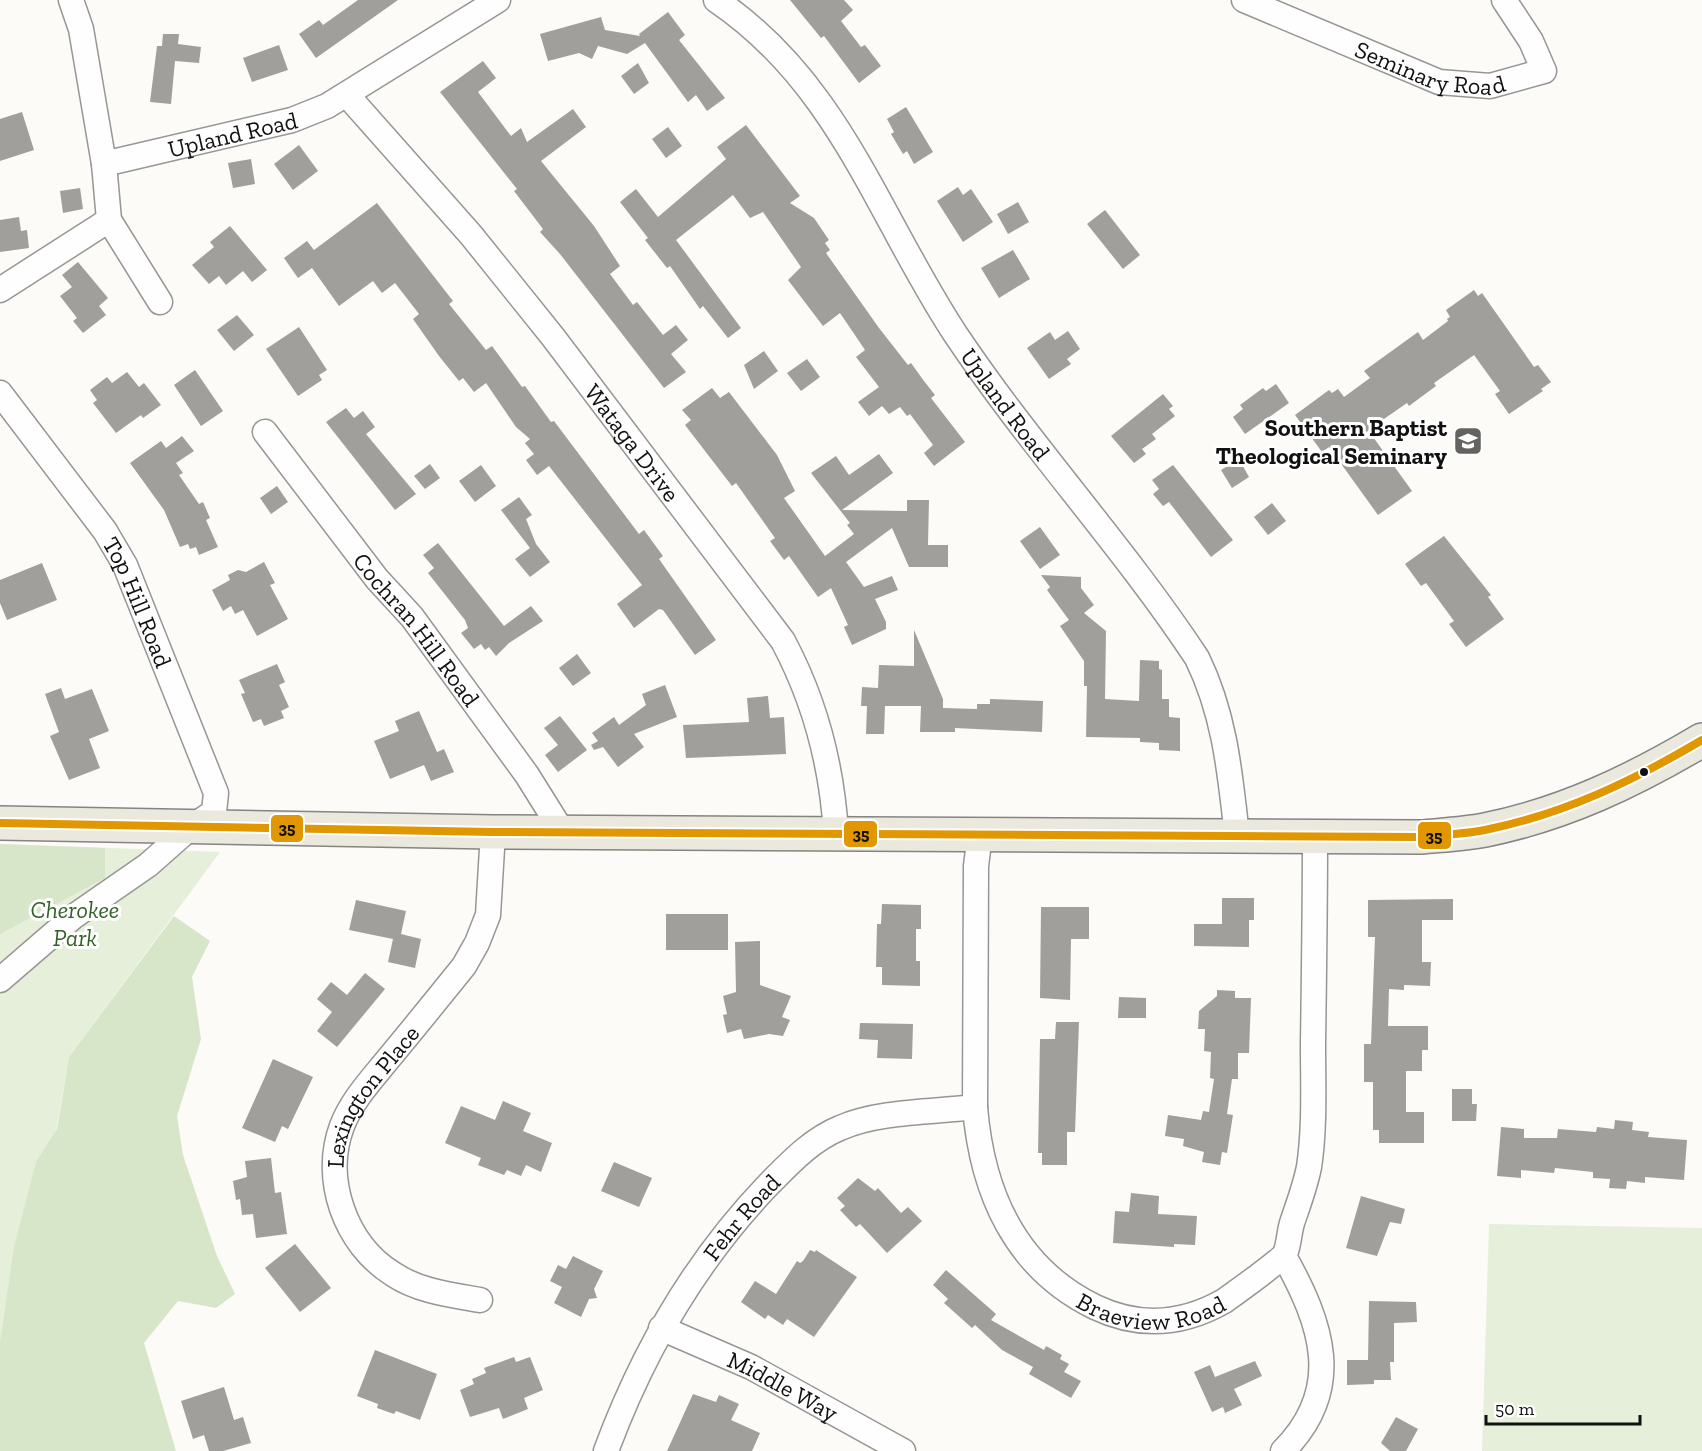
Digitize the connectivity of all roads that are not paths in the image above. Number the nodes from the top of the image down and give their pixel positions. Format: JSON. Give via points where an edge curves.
{"nodes":[{"id":1,"x":72,"y":0,"type":"edge"},
{"id":2,"x":498,"y":0,"type":"edge"},
{"id":3,"x":716,"y":0,"type":"edge"},
{"id":4,"x":1244,"y":0,"type":"edge"},
{"id":5,"x":1504,"y":0,"type":"edge"},
{"id":6,"x":347,"y":95,"type":"junction"},
{"id":7,"x":104,"y":164,"type":"junction"},
{"id":8,"x":109,"y":220,"type":"junction"},
{"id":9,"x":0,"y":290,"type":"edge"},
{"id":10,"x":160,"y":302,"type":"dead end"},
{"id":11,"x":0,"y":393,"type":"edge"},
{"id":12,"x":265,"y":432,"type":"dead end"},
{"id":13,"x":1699,"y":749,"type":"edge"},
{"id":14,"x":0,"y":823,"type":"edge"},
{"id":15,"x":190,"y":827,"type":"junction"},
{"id":16,"x":562,"y":831,"type":"junction"},
{"id":17,"x":493,"y":832,"type":"junction"},
{"id":18,"x":836,"y":834,"type":"junction"},
{"id":19,"x":980,"y":834,"type":"junction"},
{"id":20,"x":1237,"y":836,"type":"junction"},
{"id":21,"x":1315,"y":836,"type":"junction"},
{"id":22,"x":0,"y":980,"type":"edge"},
{"id":23,"x":975,"y":1107,"type":"junction"},
{"id":24,"x":1284,"y":1256,"type":"junction"},
{"id":25,"x":480,"y":1300,"type":"dead end"},
{"id":26,"x":661,"y":1328,"type":"junction"},
{"id":27,"x":606,"y":1451,"type":"edge"},
{"id":28,"x":903,"y":1451,"type":"edge"},
{"id":29,"x":1283,"y":1451,"type":"edge"}],
"edges":[{"from":1,"to":7,"type":"street","via":[[81,29]]},
{"from":2,"to":6,"type":"street","name":"Upland Road"},
{"from":3,"to":20,"type":"street","name":"Upland Road","via":[[798,74],[836,124],[955,333],[1197,658],[1211,686],[1227,743]]},
{"from":4,"to":5,"type":"street","name":"Seminary Road","via":[[1439,82],[1490,86],[1544,71],[1531,41]]},
{"from":6,"to":7,"type":"street","name":"Upland Road","via":[[292,120]]},
{"from":6,"to":18,"type":"street","name":"Wataga Drive","via":[[471,235],[553,337],[783,641],[814,708],[834,803]]},
{"from":7,"to":8,"type":"street"},
{"from":8,"to":9,"type":"street"},
{"from":8,"to":10,"type":"street"},
{"from":11,"to":15,"type":"street","name":"Top Hill Road","via":[[105,531],[125,565],[216,793],[214,812]]},
{"from":12,"to":16,"type":"street","name":"Cochran Hill Road","via":[[377,579],[412,616],[527,775]]},
{"from":13,"to":21,"type":"main road","via":[[1556,812],[1492,828],[1421,837]]},
{"from":14,"to":15,"type":"main road"},
{"from":15,"to":17,"type":"main road"},
{"from":15,"to":22,"type":"street","via":[[147,865],[73,917]]},
{"from":16,"to":17,"type":"main road"},
{"from":16,"to":18,"type":"main road"},
{"from":17,"to":25,"type":"street","name":"Lexington Place","via":[[490,905],[477,943],[464,966],[356,1099],[343,1125],[335,1161],[343,1212],[368,1253],[395,1276],[420,1287]]},
{"from":18,"to":19,"type":"main road"},
{"from":19,"to":20,"type":"main road"},
{"from":19,"to":23,"type":"street","name":"Braeview Road","via":[[976,866]]},
{"from":20,"to":21,"type":"main road"},
{"from":21,"to":24,"type":"street","via":[[1309,1166]]},
{"from":23,"to":24,"type":"street","name":"Braeview Road","via":[[978,1140],[992,1193],[1018,1243],[1069,1294],[1105,1312],[1148,1322],[1186,1318],[1231,1297]]},
{"from":23,"to":26,"type":"street","name":"Fehr Road","via":[[858,1121],[823,1136],[795,1157],[752,1202],[707,1257]]},
{"from":24,"to":29,"type":"street","via":[[1314,1318],[1322,1363],[1318,1396],[1311,1414]]},
{"from":26,"to":27,"type":"street","name":"Fehr Road","via":[[624,1400]]},
{"from":26,"to":28,"type":"street","name":"Middle Way","via":[[751,1367]]}]}
